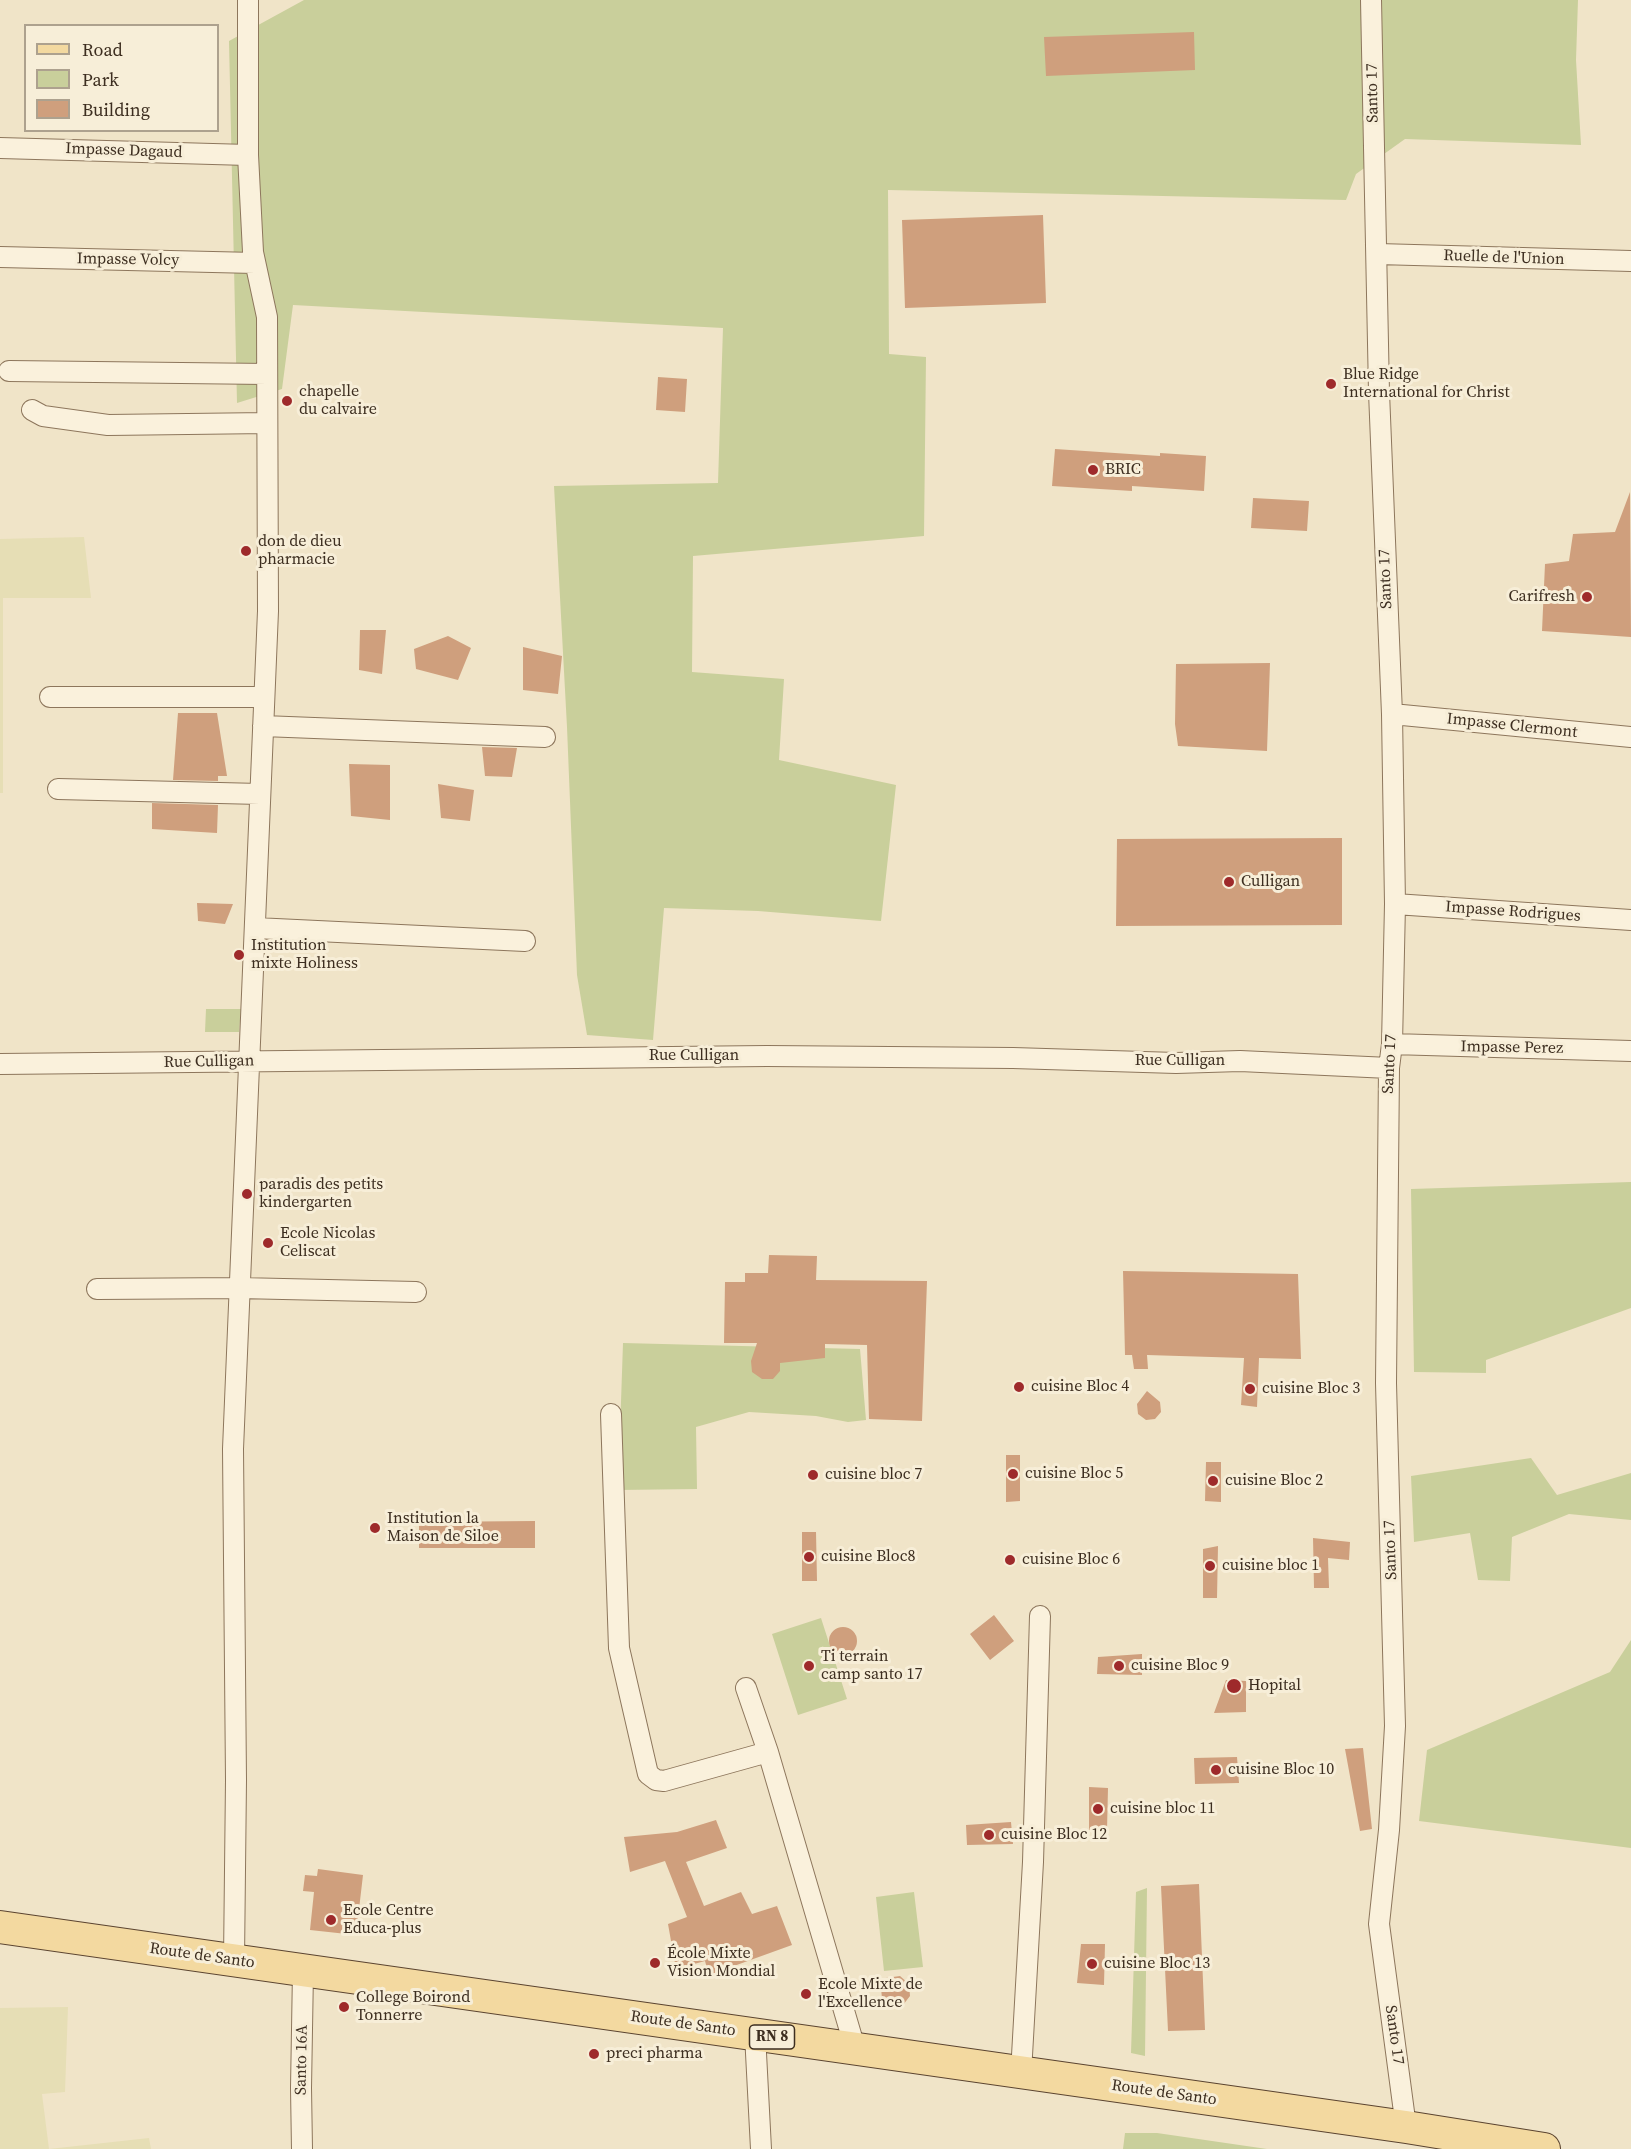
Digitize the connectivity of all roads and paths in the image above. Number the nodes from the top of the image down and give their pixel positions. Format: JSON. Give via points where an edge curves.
{"nodes":[{"id":1,"x":248,"y":0,"type":"edge"},
{"id":2,"x":1371,"y":0,"type":"edge"},
{"id":3,"x":0,"y":148,"type":"edge"},
{"id":4,"x":248,"y":155,"type":"junction"},
{"id":5,"x":1378,"y":254,"type":"junction"},
{"id":6,"x":0,"y":257,"type":"edge"},
{"id":7,"x":1631,"y":261,"type":"edge"},
{"id":8,"x":255,"y":263,"type":"junction"},
{"id":9,"x":9,"y":371,"type":"dead end"},
{"id":10,"x":267,"y":374,"type":"junction"},
{"id":11,"x":32,"y":410,"type":"dead end"},
{"id":12,"x":267,"y":423,"type":"junction"},
{"id":13,"x":50,"y":697,"type":"dead end"},
{"id":14,"x":264,"y":697,"type":"junction"},
{"id":15,"x":1392,"y":714,"type":"junction"},
{"id":16,"x":263,"y":726,"type":"junction"},
{"id":17,"x":545,"y":737,"type":"dead end"},
{"id":18,"x":1631,"y":737,"type":"edge"},
{"id":19,"x":58,"y":789,"type":"dead end"},
{"id":20,"x":260,"y":794,"type":"junction"},
{"id":21,"x":1395,"y":904,"type":"junction"},
{"id":22,"x":1631,"y":920,"type":"edge"},
{"id":23,"x":255,"y":928,"type":"junction"},
{"id":24,"x":525,"y":941,"type":"dead end"},
{"id":25,"x":1392,"y":1044,"type":"junction"},
{"id":26,"x":1631,"y":1051,"type":"edge"},
{"id":27,"x":248,"y":1062,"type":"junction"},
{"id":28,"x":0,"y":1064,"type":"edge"},
{"id":29,"x":1389,"y":1068,"type":"junction"},
{"id":30,"x":239,"y":1288,"type":"junction"},
{"id":31,"x":97,"y":1289,"type":"dead end"},
{"id":32,"x":416,"y":1292,"type":"dead end"},
{"id":33,"x":611,"y":1414,"type":"dead end"},
{"id":34,"x":1040,"y":1616,"type":"dead end"},
{"id":35,"x":747,"y":1688,"type":"dead end"},
{"id":36,"x":768,"y":1752,"type":"junction"},
{"id":37,"x":0,"y":1927,"type":"edge"},
{"id":38,"x":234,"y":1960,"type":"junction"},
{"id":39,"x":303,"y":1971,"type":"junction"},
{"id":40,"x":755,"y":2034,"type":"junction"},
{"id":41,"x":855,"y":2048,"type":"junction"},
{"id":42,"x":1021,"y":2073,"type":"junction"},
{"id":43,"x":1407,"y":2127,"type":"junction"},
{"id":44,"x":302,"y":2149,"type":"edge"},
{"id":45,"x":761,"y":2149,"type":"edge"},
{"id":46,"x":1544,"y":2149,"type":"edge"}],
"edges":[{"from":1,"to":4,"type":"street"},
{"from":2,"to":5,"type":"street","name":"Santo 17"},
{"from":3,"to":4,"type":"street","name":"Impasse Dagaud"},
{"from":4,"to":8,"type":"street"},
{"from":5,"to":7,"type":"street","name":"Ruelle de l'Union"},
{"from":5,"to":15,"type":"street","name":"Santo 17","via":[[1379,392]]},
{"from":6,"to":8,"type":"street","name":"Impasse Volcy"},
{"from":8,"to":10,"type":"street","via":[[267,318]]},
{"from":9,"to":10,"type":"street"},
{"from":10,"to":12,"type":"street"},
{"from":11,"to":12,"type":"street","via":[[43,416],[108,425]]},
{"from":12,"to":14,"type":"street","via":[[268,611]]},
{"from":13,"to":14,"type":"street"},
{"from":14,"to":16,"type":"street"},
{"from":15,"to":18,"type":"street","name":"Impasse Clermont"},
{"from":15,"to":21,"type":"street","name":"Santo 17"},
{"from":16,"to":17,"type":"street"},
{"from":16,"to":20,"type":"street"},
{"from":19,"to":20,"type":"street"},
{"from":20,"to":23,"type":"street"},
{"from":21,"to":22,"type":"street","name":"Impasse Rodrigues"},
{"from":21,"to":25,"type":"street","name":"Santo 17"},
{"from":23,"to":24,"type":"street"},
{"from":23,"to":27,"type":"street"},
{"from":25,"to":26,"type":"street","name":"Impasse Perez"},
{"from":25,"to":29,"type":"street","name":"Santo 17"},
{"from":27,"to":28,"type":"street","name":"Rue Culligan"},
{"from":27,"to":29,"type":"street","name":"Rue Culligan","via":[[767,1056],[1240,1061]]},
{"from":27,"to":30,"type":"street"},
{"from":29,"to":43,"type":"street","name":"Santo 17","via":[[1386,1383],[1395,1726],[1379,1924]]},
{"from":30,"to":31,"type":"street"},
{"from":30,"to":32,"type":"street"},
{"from":30,"to":38,"type":"street","via":[[233,1449]]},
{"from":33,"to":36,"type":"street","via":[[619,1648],[648,1774],[664,1781]]},
{"from":34,"to":42,"type":"street","via":[[1033,1862]]},
{"from":35,"to":36,"type":"street"},
{"from":36,"to":41,"type":"street"},
{"from":37,"to":38,"type":"main road","name":"Route de Santo","number":"RN 8"},
{"from":38,"to":39,"type":"main road","name":"Route de Santo","number":"RN 8"},
{"from":39,"to":40,"type":"main road","name":"Route de Santo","number":"RN 8"},
{"from":39,"to":44,"type":"street","name":"Santo 16A"},
{"from":40,"to":41,"type":"main road","name":"Route de Santo","number":"RN 8"},
{"from":40,"to":45,"type":"street"},
{"from":41,"to":42,"type":"main road","name":"Route de Santo","number":"RN 8"},
{"from":42,"to":43,"type":"main road","name":"Route de Santo","number":"RN 8"},
{"from":43,"to":46,"type":"main road","name":"Route de Santo","number":"RN 8"}]}
